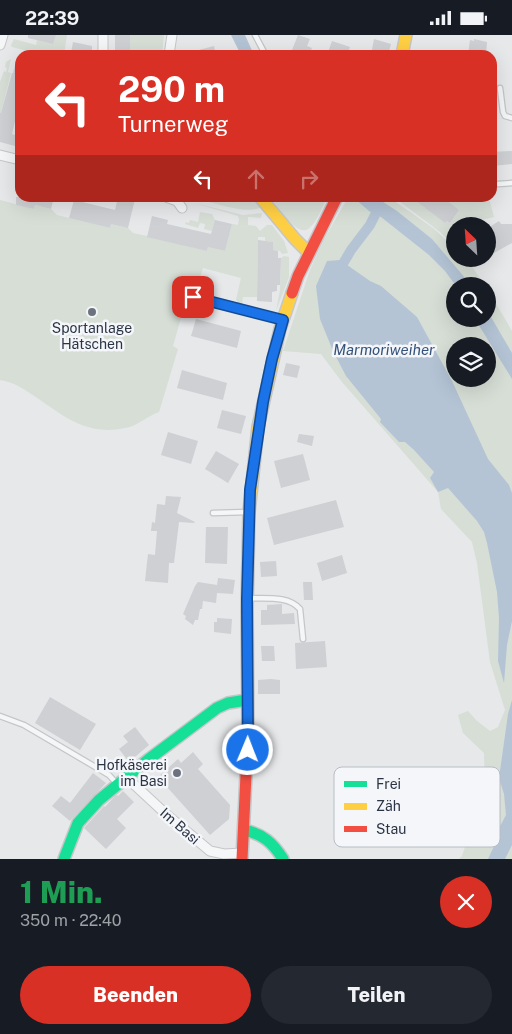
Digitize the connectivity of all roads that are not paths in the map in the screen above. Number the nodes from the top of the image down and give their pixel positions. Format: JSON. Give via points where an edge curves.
{"nodes":[{"id":1,"x":3,"y":35,"type":"edge"},
{"id":2,"x":103,"y":35,"type":"edge"},
{"id":3,"x":172,"y":35,"type":"edge"},
{"id":4,"x":255,"y":35,"type":"edge"},
{"id":5,"x":406,"y":35,"type":"edge"},
{"id":6,"x":0,"y":45,"type":"edge"},
{"id":7,"x":103,"y":50,"type":"edge"},
{"id":8,"x":169,"y":50,"type":"edge"},
{"id":9,"x":263,"y":50,"type":"edge"},
{"id":10,"x":403,"y":50,"type":"edge"},
{"id":11,"x":500,"y":89,"type":"dead end"},
{"id":12,"x":512,"y":118,"type":"edge"},
{"id":13,"x":0,"y":155,"type":"edge"},
{"id":14,"x":15,"y":159,"type":"edge"},
{"id":15,"x":512,"y":183,"type":"edge"},
{"id":16,"x":498,"y":184,"type":"dead end"},
{"id":17,"x":178,"y":202,"type":"edge"},
{"id":18,"x":264,"y":202,"type":"edge"},
{"id":19,"x":334,"y":202,"type":"edge"},
{"id":20,"x":182,"y":207,"type":"dead end"},
{"id":21,"x":309,"y":253,"type":"junction"},
{"id":22,"x":190,"y":305,"type":"dead end"},
{"id":23,"x":283,"y":320,"type":"junction"},
{"id":24,"x":249,"y":512,"type":"junction"},
{"id":25,"x":213,"y":513,"type":"dead end"},
{"id":26,"x":247,"y":599,"type":"junction"},
{"id":27,"x":302,"y":639,"type":"dead end"},
{"id":28,"x":247,"y":700,"type":"junction"},
{"id":29,"x":0,"y":716,"type":"edge"},
{"id":30,"x":122,"y":781,"type":"junction"},
{"id":31,"x":244,"y":830,"type":"junction"},
{"id":32,"x":242,"y":856,"type":"edge"},
{"id":33,"x":64,"y":859,"type":"edge"},
{"id":34,"x":283,"y":859,"type":"edge"}],
"edges":[{"from":1,"to":6,"type":"street"},
{"from":2,"to":7,"type":"street"},
{"from":3,"to":8,"type":"street"},
{"from":4,"to":9,"type":"lane"},
{"from":5,"to":10,"type":"street"},
{"from":11,"to":12,"type":"lane","via":[[503,112]]},
{"from":13,"to":14,"type":"street"},
{"from":15,"to":16,"type":"lane"},
{"from":17,"to":20,"type":"street"},
{"from":18,"to":21,"type":"street"},
{"from":19,"to":21,"type":"street"},
{"from":21,"to":23,"type":"street"},
{"from":22,"to":23,"type":"lane","via":[[193,297]]},
{"from":23,"to":24,"type":"street","via":[[258,427]]},
{"from":24,"to":25,"type":"lane"},
{"from":24,"to":26,"type":"street"},
{"from":26,"to":27,"type":"lane","via":[[283,599],[297,605]]},
{"from":26,"to":28,"type":"street"},
{"from":28,"to":30,"type":"street","via":[[217,708]]},
{"from":28,"to":31,"type":"street"},
{"from":29,"to":30,"type":"lane","via":[[24,725]]},
{"from":30,"to":32,"type":"street","name":"Im Basi","via":[[210,851]]},
{"from":30,"to":33,"type":"street","via":[[78,823]]},
{"from":31,"to":32,"type":"street"},
{"from":31,"to":34,"type":"street","via":[[265,836]]}]}
